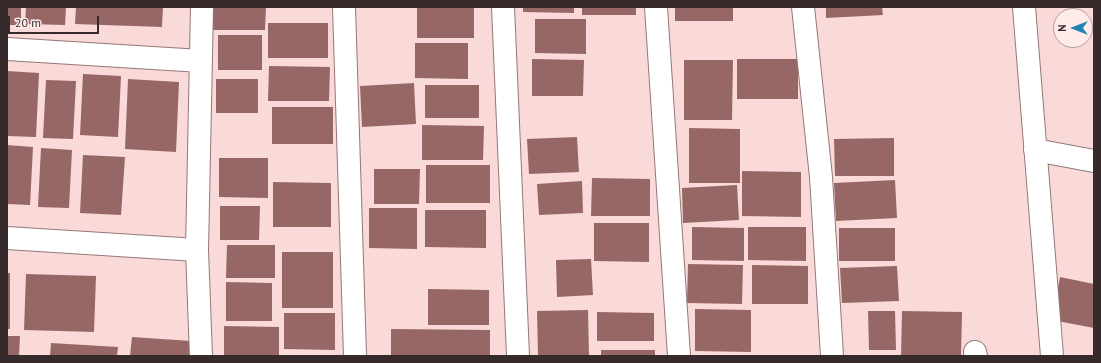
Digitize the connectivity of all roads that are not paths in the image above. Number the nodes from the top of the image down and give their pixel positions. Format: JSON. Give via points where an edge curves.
{"nodes":[{"id":1,"x":202,"y":7,"type":"edge"},
{"id":2,"x":344,"y":7,"type":"edge"},
{"id":3,"x":503,"y":7,"type":"edge"},
{"id":4,"x":656,"y":7,"type":"edge"},
{"id":5,"x":803,"y":7,"type":"edge"},
{"id":6,"x":1024,"y":7,"type":"edge"},
{"id":7,"x":7,"y":49,"type":"edge"},
{"id":8,"x":201,"y":61,"type":"junction"},
{"id":9,"x":1035,"y":150,"type":"junction"},
{"id":10,"x":1094,"y":161,"type":"edge"},
{"id":11,"x":7,"y":238,"type":"edge"},
{"id":12,"x":197,"y":250,"type":"junction"},
{"id":13,"x":201,"y":356,"type":"edge"},
{"id":14,"x":355,"y":356,"type":"edge"},
{"id":15,"x":518,"y":356,"type":"edge"},
{"id":16,"x":679,"y":356,"type":"edge"},
{"id":17,"x":832,"y":356,"type":"edge"},
{"id":18,"x":1052,"y":356,"type":"edge"}],
"edges":[{"from":1,"to":8,"type":"street"},
{"from":2,"to":14,"type":"street"},
{"from":3,"to":15,"type":"street"},
{"from":4,"to":16,"type":"street"},
{"from":5,"to":17,"type":"street","via":[[821,177]]},
{"from":6,"to":9,"type":"street"},
{"from":7,"to":8,"type":"street"},
{"from":8,"to":12,"type":"street"},
{"from":9,"to":10,"type":"street"},
{"from":9,"to":18,"type":"street"},
{"from":11,"to":12,"type":"street"},
{"from":12,"to":13,"type":"street"}]}
